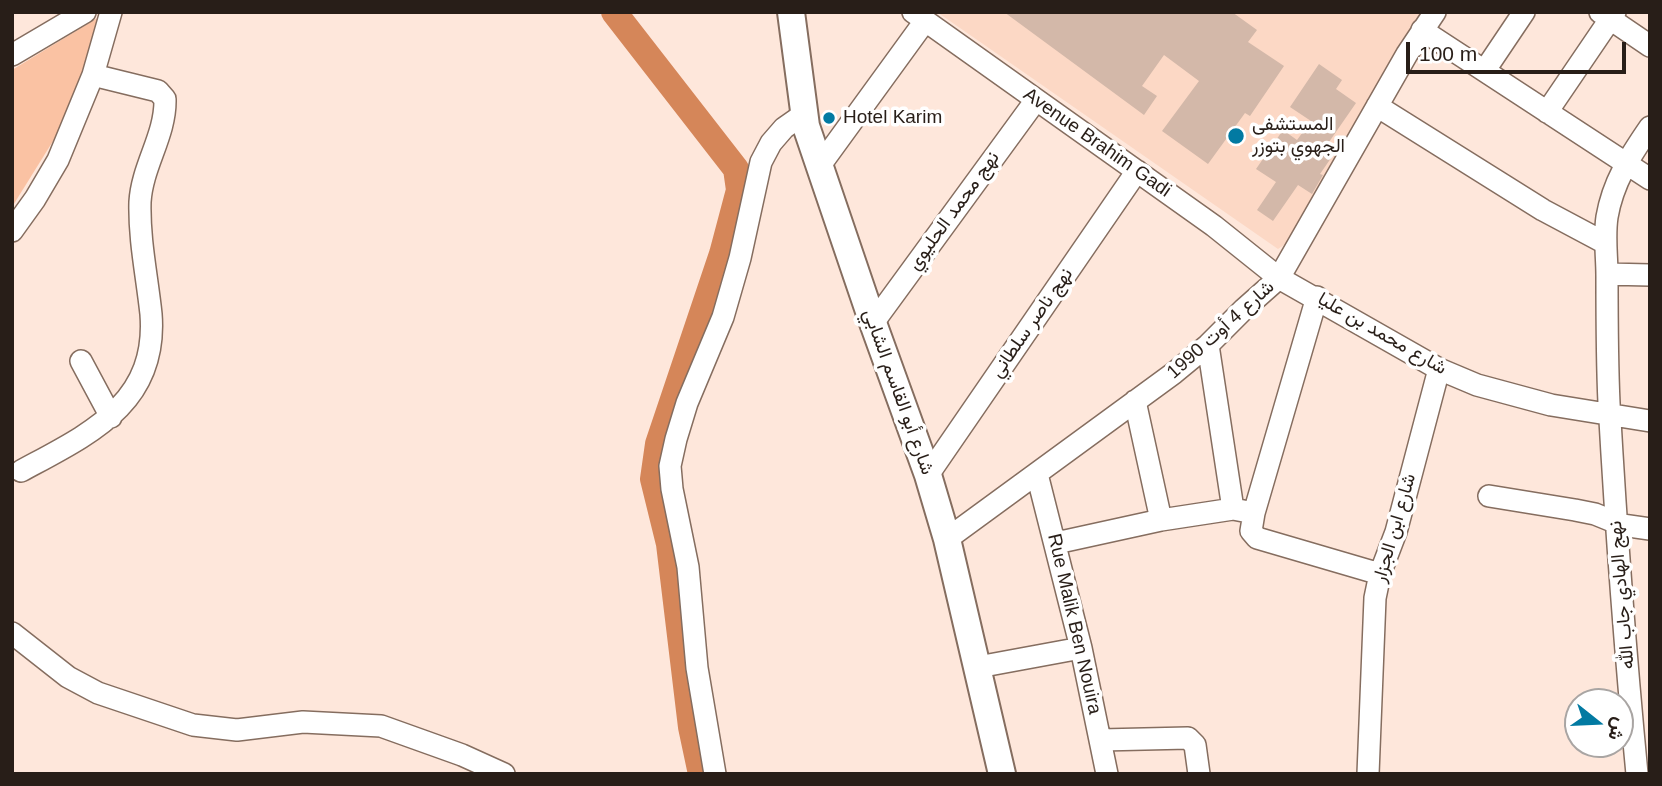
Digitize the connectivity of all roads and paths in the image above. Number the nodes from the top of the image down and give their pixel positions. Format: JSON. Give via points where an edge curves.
{"nodes":[{"id":1,"x":85,"y":12,"type":"edge"},
{"id":2,"x":111,"y":12,"type":"edge"},
{"id":3,"x":792,"y":12,"type":"edge"},
{"id":4,"x":1435,"y":12,"type":"edge"},
{"id":5,"x":1524,"y":12,"type":"edge"},
{"id":6,"x":1609,"y":15,"type":"edge"},
{"id":7,"x":919,"y":17,"type":"edge"},
{"id":8,"x":1422,"y":30,"type":"junction"},
{"id":9,"x":1650,"y":46,"type":"edge"},
{"id":10,"x":12,"y":55,"type":"edge"},
{"id":11,"x":1485,"y":70,"type":"junction"},
{"id":12,"x":93,"y":75,"type":"junction"},
{"id":13,"x":1036,"y":100,"type":"junction"},
{"id":14,"x":1377,"y":106,"type":"junction"},
{"id":15,"x":1547,"y":112,"type":"junction"},
{"id":16,"x":804,"y":114,"type":"junction"},
{"id":17,"x":1650,"y":127,"type":"edge"},
{"id":18,"x":1626,"y":163,"type":"junction"},
{"id":19,"x":821,"y":164,"type":"junction"},
{"id":20,"x":1137,"y":171,"type":"junction"},
{"id":21,"x":1650,"y":179,"type":"edge"},
{"id":22,"x":12,"y":231,"type":"edge"},
{"id":23,"x":1605,"y":243,"type":"junction"},
{"id":24,"x":1607,"y":274,"type":"junction"},
{"id":25,"x":1650,"y":275,"type":"edge"},
{"id":26,"x":1279,"y":278,"type":"junction"},
{"id":27,"x":1317,"y":297,"type":"junction"},
{"id":28,"x":873,"y":323,"type":"junction"},
{"id":29,"x":1208,"y":345,"type":"junction"},
{"id":30,"x":81,"y":361,"type":"dead end"},
{"id":31,"x":1439,"y":369,"type":"junction"},
{"id":32,"x":1135,"y":401,"type":"junction"},
{"id":33,"x":1610,"y":416,"type":"junction"},
{"id":34,"x":111,"y":417,"type":"junction"},
{"id":35,"x":1650,"y":421,"type":"edge"},
{"id":36,"x":21,"y":471,"type":"dead end"},
{"id":37,"x":1037,"y":474,"type":"junction"},
{"id":38,"x":928,"y":475,"type":"junction"},
{"id":39,"x":1489,"y":496,"type":"dead end"},
{"id":40,"x":1244,"y":511,"type":"junction"},
{"id":41,"x":1161,"y":520,"type":"junction"},
{"id":42,"x":1615,"y":523,"type":"junction"},
{"id":43,"x":1650,"y":529,"type":"edge"},
{"id":44,"x":947,"y":539,"type":"junction"},
{"id":45,"x":1056,"y":543,"type":"junction"},
{"id":46,"x":1380,"y":573,"type":"junction"},
{"id":47,"x":13,"y":632,"type":"edge"},
{"id":48,"x":1081,"y":648,"type":"junction"},
{"id":49,"x":978,"y":667,"type":"junction"},
{"id":50,"x":1101,"y":740,"type":"junction"},
{"id":51,"x":504,"y":774,"type":"edge"},
{"id":52,"x":715,"y":774,"type":"edge"},
{"id":53,"x":1002,"y":774,"type":"edge"},
{"id":54,"x":1107,"y":774,"type":"edge"},
{"id":55,"x":1199,"y":774,"type":"edge"},
{"id":56,"x":1368,"y":774,"type":"edge"},
{"id":57,"x":1637,"y":774,"type":"edge"}],
"edges":[{"from":1,"to":10,"type":"street"},
{"from":2,"to":12,"type":"street"},
{"from":3,"to":16,"type":"main road","name":"شارع أبو القاسم الشابي"},
{"from":4,"to":8,"type":"street","name":"شارع 4 أوت 1990"},
{"from":5,"to":11,"type":"street"},
{"from":6,"to":9,"type":"street"},
{"from":6,"to":15,"type":"street"},
{"from":7,"to":13,"type":"street","name":"Avenue Brahim Gadi"},
{"from":7,"to":19,"type":"street"},
{"from":8,"to":11,"type":"street"},
{"from":8,"to":14,"type":"street","name":"شارع 4 أوت 1990"},
{"from":11,"to":15,"type":"street"},
{"from":12,"to":22,"type":"street","via":[[58,160]]},
{"from":12,"to":34,"type":"street","via":[[159,91],[165,99],[163,121],[141,191],[142,248],[151,316],[149,348],[143,374]]},
{"from":13,"to":20,"type":"street","name":"Avenue Brahim Gadi"},
{"from":13,"to":28,"type":"street","name":"نهج محمد الحليوي"},
{"from":14,"to":23,"type":"street","via":[[1543,210]]},
{"from":14,"to":26,"type":"street","name":"شارع 4 أوت 1990"},
{"from":15,"to":18,"type":"street"},
{"from":16,"to":19,"type":"main road","name":"شارع أبو القاسم الشابي"},
{"from":16,"to":52,"type":"street","via":[[784,128],[761,162],[723,317],[687,403],[670,466]]},
{"from":17,"to":18,"type":"street","name":"نهج الهادي جاب الله"},
{"from":18,"to":21,"type":"street"},
{"from":18,"to":23,"type":"street","name":"نهج الهادي جاب الله","via":[[1614,188]]},
{"from":19,"to":28,"type":"main road","name":"شارع أبو القاسم الشابي"},
{"from":20,"to":26,"type":"street","name":"Avenue Brahim Gadi"},
{"from":20,"to":38,"type":"street","name":"نهج ناصر سلطاني"},
{"from":23,"to":24,"type":"street","name":"نهج الهادي جاب الله"},
{"from":24,"to":25,"type":"street"},
{"from":24,"to":33,"type":"street","name":"نهج الهادي جاب الله"},
{"from":26,"to":27,"type":"street","name":"شارع محمد بن عليا"},
{"from":26,"to":29,"type":"street","name":"شارع 4 أوت 1990"},
{"from":27,"to":31,"type":"street","name":"شارع محمد بن عليا"},
{"from":27,"to":40,"type":"street"},
{"from":28,"to":38,"type":"main road","name":"شارع أبو القاسم الشابي"},
{"from":29,"to":32,"type":"street","name":"شارع 4 أوت 1990"},
{"from":29,"to":40,"type":"street"},
{"from":30,"to":34,"type":"street"},
{"from":31,"to":33,"type":"street","name":"شارع محمد بن عليا","via":[[1477,385]]},
{"from":31,"to":46,"type":"street","name":"شارع ابن الجزار","via":[[1396,531]]},
{"from":32,"to":37,"type":"street","name":"شارع 4 أوت 1990"},
{"from":32,"to":41,"type":"street"},
{"from":33,"to":35,"type":"street","name":"شارع محمد بن عليا"},
{"from":33,"to":42,"type":"street","name":"نهج الهادي جاب الله"},
{"from":34,"to":36,"type":"street"},
{"from":37,"to":44,"type":"street","name":"شارع 4 أوت 1990"},
{"from":37,"to":45,"type":"street","name":"Rue Malik Ben Nouira"},
{"from":38,"to":44,"type":"main road","name":"شارع أبو القاسم الشابي"},
{"from":39,"to":42,"type":"street","via":[[1595,514]]},
{"from":40,"to":41,"type":"street"},
{"from":40,"to":46,"type":"street","via":[[1256,538]]},
{"from":41,"to":45,"type":"street"},
{"from":42,"to":43,"type":"street"},
{"from":42,"to":57,"type":"street","name":"نهج الهادي جاب الله"},
{"from":44,"to":49,"type":"main road","name":"شارع أبو القاسم الشابي"},
{"from":45,"to":48,"type":"street","name":"Rue Malik Ben Nouira"},
{"from":46,"to":56,"type":"street","name":"شارع ابن الجزار","via":[[1375,598]]},
{"from":47,"to":51,"type":"street","via":[[68,677],[97,693],[193,725],[237,730],[303,722],[381,726]]},
{"from":48,"to":49,"type":"street"},
{"from":48,"to":50,"type":"street","name":"Rue Malik Ben Nouira"},
{"from":49,"to":53,"type":"main road","name":"شارع أبو القاسم الشابي"},
{"from":50,"to":54,"type":"street","name":"Rue Malik Ben Nouira"},
{"from":50,"to":55,"type":"street","via":[[1188,738],[1195,744]]}]}
